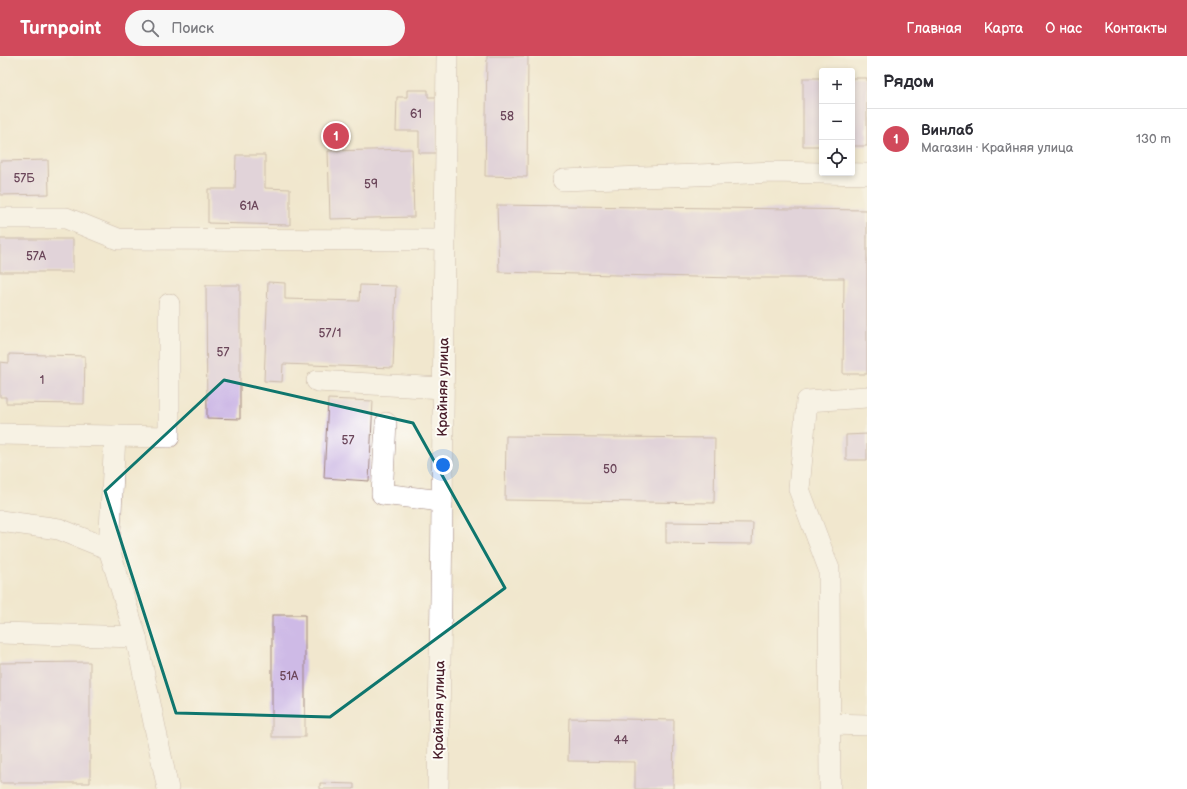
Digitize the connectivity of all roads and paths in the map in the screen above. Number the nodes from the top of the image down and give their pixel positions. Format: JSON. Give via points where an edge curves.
{"nodes":[{"id":1,"x":447,"y":56,"type":"edge"},
{"id":2,"x":867,"y":174,"type":"edge"},
{"id":3,"x":563,"y":180,"type":"dead end"},
{"id":4,"x":0,"y":218,"type":"edge"},
{"id":5,"x":445,"y":240,"type":"junction"},
{"id":6,"x":169,"y":304,"type":"dead end"},
{"id":7,"x":317,"y":381,"type":"dead end"},
{"id":8,"x":443,"y":388,"type":"junction"},
{"id":9,"x":867,"y":397,"type":"edge"},
{"id":10,"x":386,"y":423,"type":"dead end"},
{"id":11,"x":0,"y":434,"type":"edge"},
{"id":12,"x":115,"y":436,"type":"junction"},
{"id":13,"x":442,"y":501,"type":"junction"},
{"id":14,"x":0,"y":521,"type":"edge"},
{"id":15,"x":109,"y":549,"type":"junction"},
{"id":16,"x":0,"y":633,"type":"edge"},
{"id":17,"x":136,"y":637,"type":"junction"},
{"id":18,"x":830,"y":724,"type":"junction"},
{"id":19,"x":867,"y":725,"type":"edge"},
{"id":20,"x":168,"y":789,"type":"edge"},
{"id":21,"x":438,"y":789,"type":"edge"},
{"id":22,"x":830,"y":789,"type":"edge"}],
"edges":[{"from":1,"to":5,"type":"street","name":"Крайняя улица"},
{"from":2,"to":3,"type":"street","via":[[773,172]]},
{"from":4,"to":5,"type":"street","via":[[66,218],[118,239]]},
{"from":5,"to":8,"type":"street","name":"Крайняя улица"},
{"from":6,"to":12,"type":"street","via":[[168,437]]},
{"from":7,"to":8,"type":"street"},
{"from":8,"to":13,"type":"street","name":"Крайняя улица"},
{"from":9,"to":18,"type":"street","via":[[807,401],[799,489],[830,568]]},
{"from":10,"to":13,"type":"street","via":[[382,494]]},
{"from":11,"to":12,"type":"street"},
{"from":12,"to":15,"type":"street"},
{"from":13,"to":21,"type":"street","name":"Крайняя улица"},
{"from":14,"to":15,"type":"street","via":[[59,530]]},
{"from":15,"to":17,"type":"street"},
{"from":16,"to":17,"type":"street"},
{"from":17,"to":20,"type":"street"},
{"from":18,"to":19,"type":"street"},
{"from":18,"to":22,"type":"street"}]}
